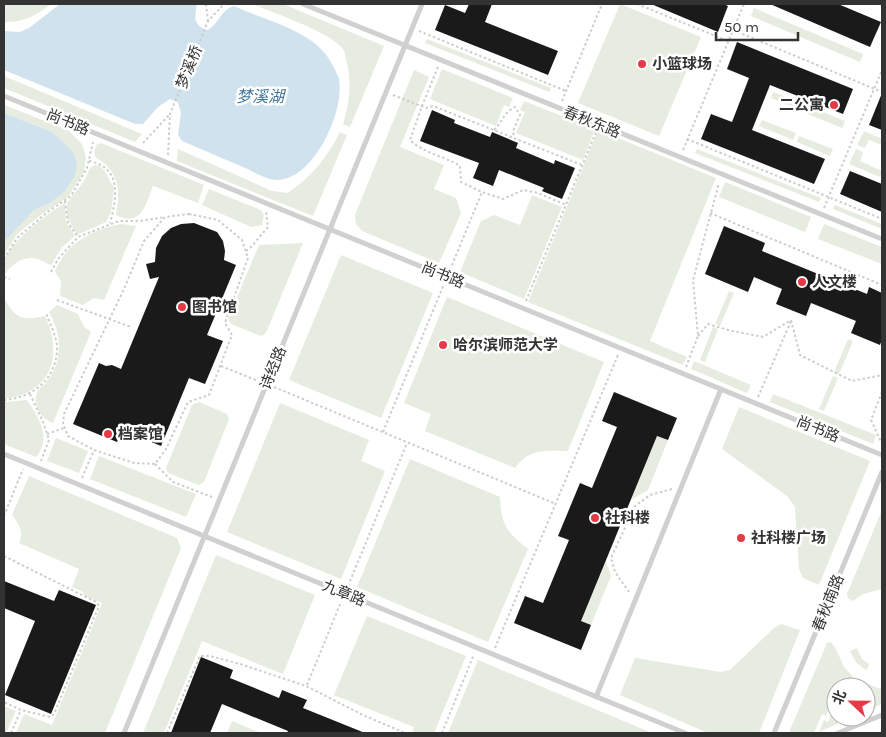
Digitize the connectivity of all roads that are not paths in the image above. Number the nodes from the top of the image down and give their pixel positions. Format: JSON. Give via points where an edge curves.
{"nodes":[{"id":1,"x":303,"y":4,"type":"edge"},
{"id":2,"x":422,"y":4,"type":"edge"},
{"id":3,"x":405,"y":45,"type":"junction"},
{"id":4,"x":4,"y":96,"type":"edge"},
{"id":5,"x":330,"y":229,"type":"junction"},
{"id":6,"x":882,"y":239,"type":"edge"},
{"id":7,"x":721,"y":389,"type":"junction"},
{"id":8,"x":4,"y":454,"type":"edge"},
{"id":9,"x":882,"y":455,"type":"edge"},
{"id":10,"x":882,"y":472,"type":"edge"},
{"id":11,"x":204,"y":536,"type":"junction"},
{"id":12,"x":596,"y":697,"type":"junction"},
{"id":13,"x":882,"y":715,"type":"edge"},
{"id":14,"x":124,"y":733,"type":"edge"},
{"id":15,"x":685,"y":733,"type":"edge"},
{"id":16,"x":774,"y":733,"type":"edge"},
{"id":17,"x":838,"y":733,"type":"edge"}],
"edges":[{"from":1,"to":3,"type":"lane","name":"春秋东路"},
{"from":2,"to":3,"type":"lane","name":"诗经路"},
{"from":3,"to":5,"type":"lane","name":"诗经路"},
{"from":3,"to":6,"type":"lane","name":"春秋东路"},
{"from":4,"to":5,"type":"lane","name":"尚书路"},
{"from":5,"to":7,"type":"lane","name":"尚书路"},
{"from":5,"to":11,"type":"lane","name":"诗经路"},
{"from":7,"to":9,"type":"lane","name":"尚书路"},
{"from":7,"to":12,"type":"lane"},
{"from":8,"to":11,"type":"lane","name":"九章路"},
{"from":10,"to":16,"type":"lane","name":"春秋南路"},
{"from":11,"to":12,"type":"lane","name":"九章路"},
{"from":11,"to":14,"type":"lane","name":"诗经路"},
{"from":12,"to":15,"type":"lane","name":"九章路"},
{"from":13,"to":17,"type":"lane"}]}
